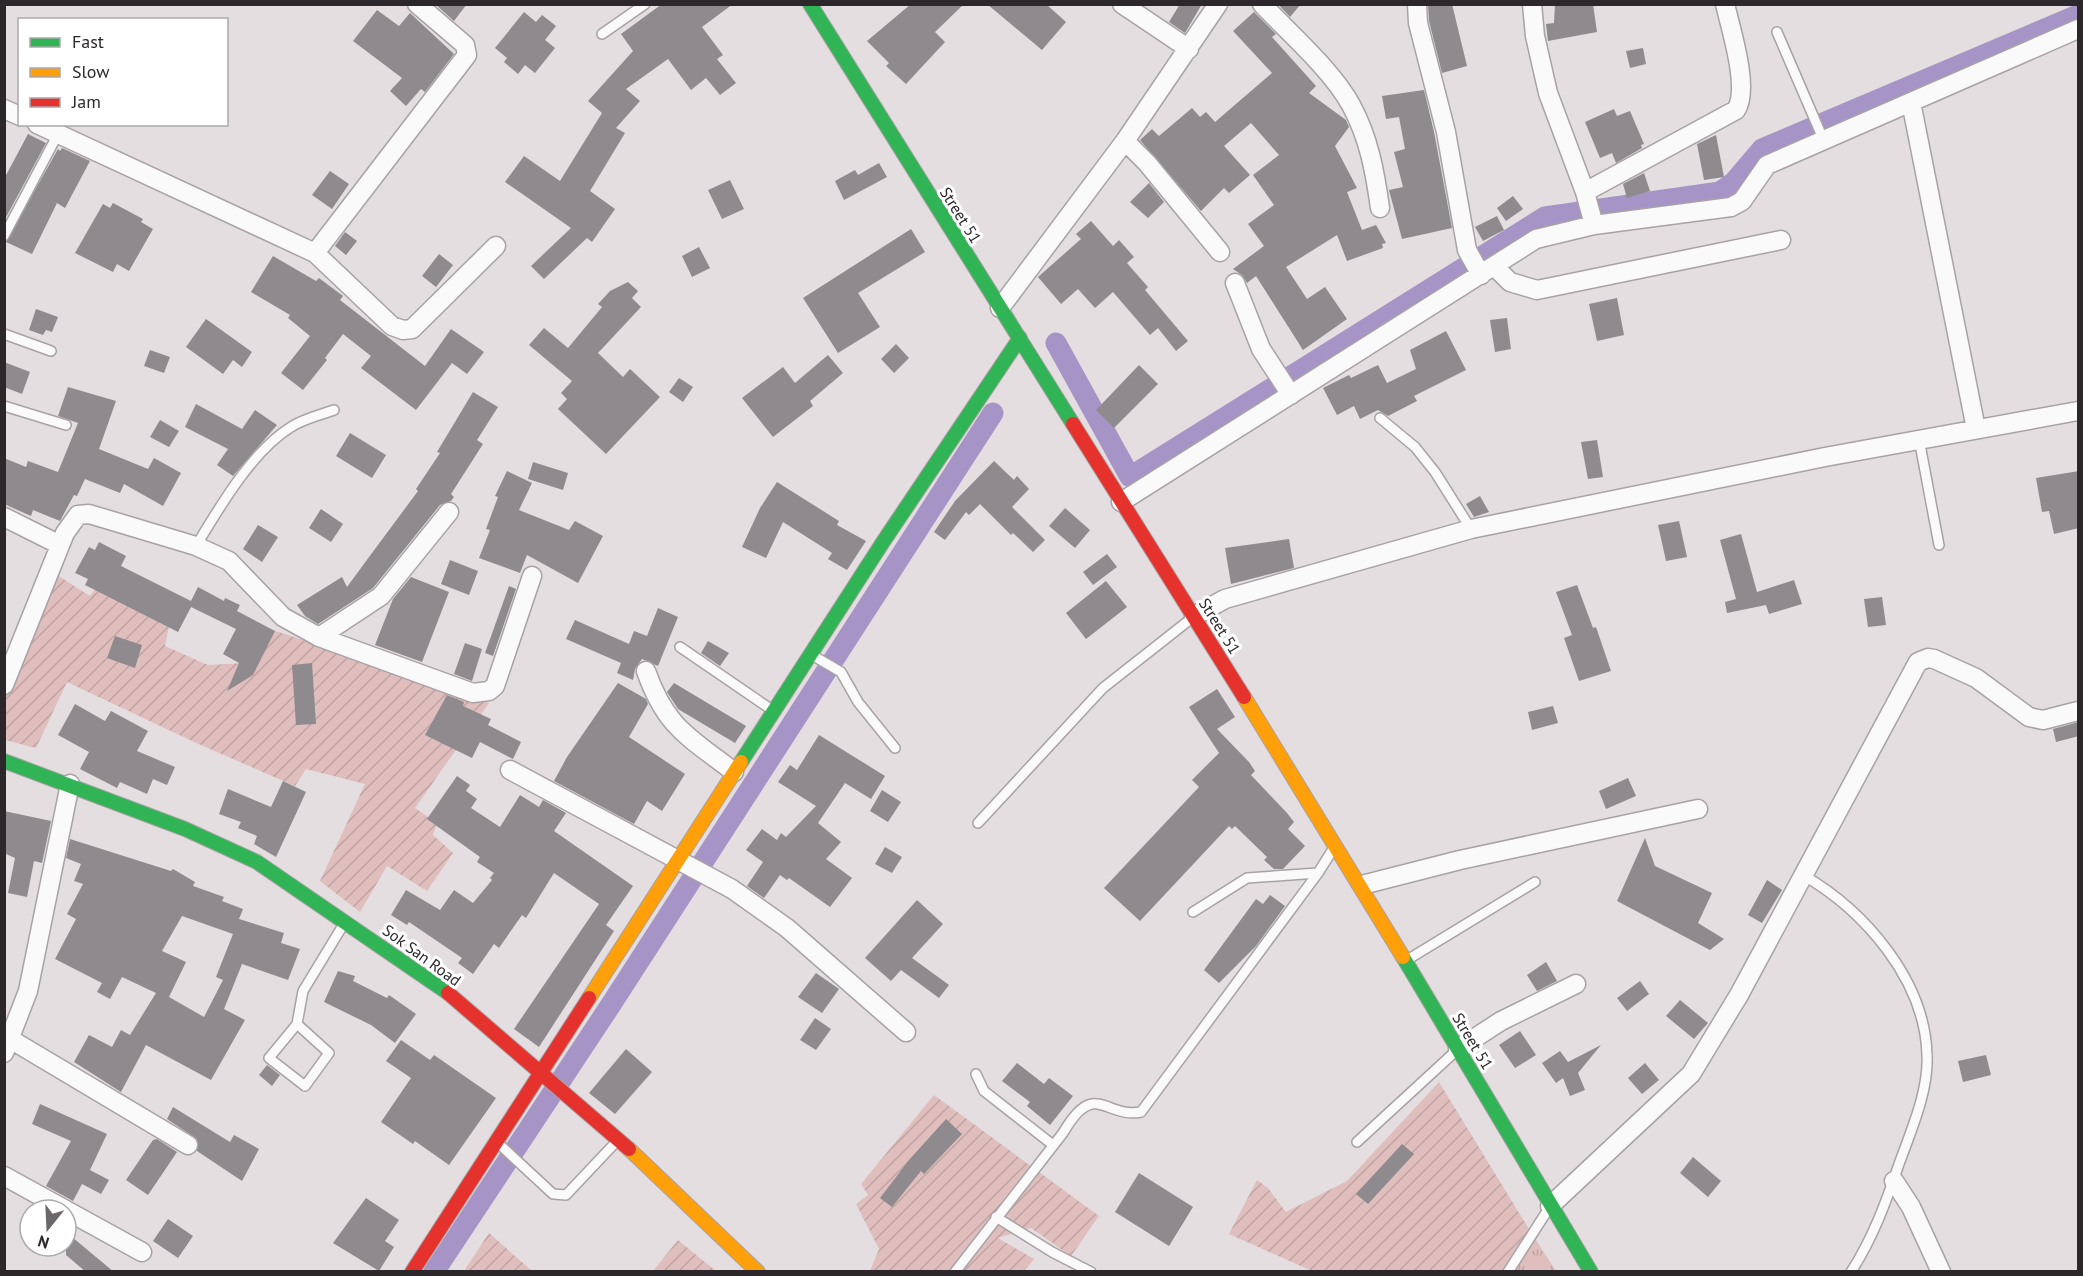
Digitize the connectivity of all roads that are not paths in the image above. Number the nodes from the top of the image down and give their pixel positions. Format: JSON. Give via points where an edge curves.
{"nodes":[{"id":1,"x":417,"y":4,"type":"edge"},
{"id":2,"x":645,"y":4,"type":"edge"},
{"id":3,"x":810,"y":4,"type":"edge"},
{"id":4,"x":1122,"y":4,"type":"edge"},
{"id":5,"x":1218,"y":4,"type":"edge"},
{"id":6,"x":1262,"y":4,"type":"edge"},
{"id":7,"x":1417,"y":4,"type":"edge"},
{"id":8,"x":1532,"y":4,"type":"edge"},
{"id":9,"x":1725,"y":4,"type":"edge"},
{"id":10,"x":2079,"y":29,"type":"edge"},
{"id":11,"x":1777,"y":32,"type":"dead end"},
{"id":12,"x":602,"y":34,"type":"dead end"},
{"id":13,"x":1189,"y":49,"type":"junction"},
{"id":14,"x":1911,"y":102,"type":"junction"},
{"id":15,"x":41,"y":126,"type":"edge"},
{"id":16,"x":58,"y":134,"type":"junction"},
{"id":17,"x":1822,"y":137,"type":"junction"},
{"id":18,"x":1125,"y":141,"type":"junction"},
{"id":19,"x":1380,"y":208,"type":"dead end"},
{"id":20,"x":1589,"y":209,"type":"junction"},
{"id":21,"x":4,"y":236,"type":"edge"},
{"id":22,"x":1781,"y":240,"type":"dead end"},
{"id":23,"x":496,"y":246,"type":"dead end"},
{"id":24,"x":1220,"y":252,"type":"dead end"},
{"id":25,"x":315,"y":253,"type":"junction"},
{"id":26,"x":1479,"y":264,"type":"junction"},
{"id":27,"x":1235,"y":283,"type":"dead end"},
{"id":28,"x":1000,"y":308,"type":"junction"},
{"id":29,"x":4,"y":334,"type":"edge"},
{"id":30,"x":1020,"y":338,"type":"junction"},
{"id":31,"x":51,"y":351,"type":"dead end"},
{"id":32,"x":1285,"y":386,"type":"junction"},
{"id":33,"x":4,"y":406,"type":"edge"},
{"id":34,"x":334,"y":410,"type":"dead end"},
{"id":35,"x":2079,"y":411,"type":"edge"},
{"id":36,"x":1380,"y":417,"type":"dead end"},
{"id":37,"x":66,"y":425,"type":"dead end"},
{"id":38,"x":1976,"y":429,"type":"junction"},
{"id":39,"x":1919,"y":439,"type":"junction"},
{"id":40,"x":1121,"y":502,"type":"junction"},
{"id":41,"x":449,"y":512,"type":"dead end"},
{"id":42,"x":4,"y":517,"type":"edge"},
{"id":43,"x":1470,"y":529,"type":"junction"},
{"id":44,"x":1939,"y":545,"type":"dead end"},
{"id":45,"x":60,"y":546,"type":"junction"},
{"id":46,"x":196,"y":546,"type":"junction"},
{"id":47,"x":532,"y":576,"type":"dead end"},
{"id":48,"x":1194,"y":616,"type":"junction"},
{"id":49,"x":319,"y":637,"type":"junction"},
{"id":50,"x":680,"y":646,"type":"dead end"},
{"id":51,"x":810,"y":654,"type":"junction"},
{"id":52,"x":646,"y":671,"type":"dead end"},
{"id":53,"x":4,"y":685,"type":"edge"},
{"id":54,"x":774,"y":711,"type":"junction"},
{"id":55,"x":2079,"y":711,"type":"edge"},
{"id":56,"x":895,"y":748,"type":"dead end"},
{"id":57,"x":4,"y":761,"type":"edge"},
{"id":58,"x":510,"y":770,"type":"dead end"},
{"id":59,"x":734,"y":772,"type":"junction"},
{"id":60,"x":70,"y":784,"type":"junction"},
{"id":61,"x":1698,"y":809,"type":"dead end"},
{"id":62,"x":978,"y":823,"type":"dead end"},
{"id":63,"x":1336,"y":844,"type":"junction"},
{"id":64,"x":683,"y":861,"type":"junction"},
{"id":65,"x":1318,"y":873,"type":"junction"},
{"id":66,"x":1803,"y":875,"type":"junction"},
{"id":67,"x":1535,"y":882,"type":"dead end"},
{"id":68,"x":1362,"y":885,"type":"junction"},
{"id":69,"x":1193,"y":912,"type":"dead end"},
{"id":70,"x":346,"y":921,"type":"junction"},
{"id":71,"x":1406,"y":961,"type":"junction"},
{"id":72,"x":1576,"y":984,"type":"dead end"},
{"id":73,"x":297,"y":1024,"type":"junction"},
{"id":74,"x":906,"y":1032,"type":"dead end"},
{"id":75,"x":7,"y":1046,"type":"edge"},
{"id":76,"x":1458,"y":1049,"type":"junction"},
{"id":77,"x":976,"y":1074,"type":"dead end"},
{"id":78,"x":543,"y":1075,"type":"junction"},
{"id":79,"x":618,"y":1140,"type":"junction"},
{"id":80,"x":1357,"y":1142,"type":"dead end"},
{"id":81,"x":188,"y":1145,"type":"dead end"},
{"id":82,"x":500,"y":1145,"type":"junction"},
{"id":83,"x":1053,"y":1145,"type":"junction"},
{"id":84,"x":4,"y":1176,"type":"edge"},
{"id":85,"x":1894,"y":1181,"type":"junction"},
{"id":86,"x":1550,"y":1206,"type":"junction"},
{"id":87,"x":996,"y":1217,"type":"junction"},
{"id":88,"x":142,"y":1252,"type":"dead end"},
{"id":89,"x":412,"y":1272,"type":"edge"},
{"id":90,"x":758,"y":1272,"type":"edge"},
{"id":91,"x":955,"y":1272,"type":"edge"},
{"id":92,"x":1091,"y":1272,"type":"edge"},
{"id":93,"x":1508,"y":1272,"type":"edge"},
{"id":94,"x":1591,"y":1272,"type":"edge"},
{"id":95,"x":1851,"y":1272,"type":"edge"},
{"id":96,"x":1941,"y":1272,"type":"edge"}],
"edges":[{"from":1,"to":25,"type":"street","via":[[465,45],[466,55]]},
{"from":2,"to":12,"type":"lane"},
{"from":3,"to":28,"type":"street","name":"Street 51"},
{"from":4,"to":13,"type":"street"},
{"from":5,"to":13,"type":"street"},
{"from":6,"to":19,"type":"street","via":[[1350,103],[1374,163]]},
{"from":7,"to":26,"type":"street","via":[[1418,23]]},
{"from":8,"to":20,"type":"street","via":[[1548,93]]},
{"from":9,"to":20,"type":"street","via":[[1742,101],[1736,110]]},
{"from":10,"to":14,"type":"street"},
{"from":11,"to":17,"type":"lane"},
{"from":13,"to":18,"type":"street"},
{"from":14,"to":17,"type":"street"},
{"from":14,"to":38,"type":"street"},
{"from":15,"to":16,"type":"street"},
{"from":16,"to":21,"type":"lane"},
{"from":16,"to":25,"type":"street"},
{"from":17,"to":20,"type":"street","via":[[1767,165],[1742,201],[1731,207]]},
{"from":18,"to":24,"type":"street"},
{"from":18,"to":28,"type":"street"},
{"from":20,"to":26,"type":"street","via":[[1536,239]]},
{"from":22,"to":26,"type":"street","via":[[1537,290],[1510,282]]},
{"from":23,"to":25,"type":"street","via":[[412,329],[403,330],[392,326]]},
{"from":26,"to":32,"type":"street"},
{"from":27,"to":32,"type":"street","via":[[1254,336]]},
{"from":28,"to":30,"type":"street","name":"Street 51"},
{"from":29,"to":31,"type":"lane"},
{"from":30,"to":40,"type":"street","name":"Street 51"},
{"from":30,"to":51,"type":"street"},
{"from":32,"to":40,"type":"street"},
{"from":33,"to":37,"type":"lane"},
{"from":34,"to":46,"type":"lane","via":[[291,427],[265,449],[219,507]]},
{"from":35,"to":38,"type":"street"},
{"from":36,"to":43,"type":"lane","via":[[1435,472]]},
{"from":38,"to":39,"type":"street"},
{"from":39,"to":43,"type":"street"},
{"from":39,"to":44,"type":"lane"},
{"from":40,"to":48,"type":"street","name":"Street 51"},
{"from":41,"to":49,"type":"street","via":[[381,596]]},
{"from":42,"to":45,"type":"street"},
{"from":43,"to":48,"type":"street","via":[[1226,599]]},
{"from":45,"to":46,"type":"street","via":[[74,519],[89,514]]},
{"from":45,"to":53,"type":"street"},
{"from":46,"to":49,"type":"street","via":[[230,561],[284,617]]},
{"from":47,"to":49,"type":"street","via":[[495,686],[481,694]]},
{"from":48,"to":62,"type":"lane","via":[[1103,688]]},
{"from":48,"to":63,"type":"street","name":"Street 51"},
{"from":50,"to":54,"type":"lane"},
{"from":51,"to":54,"type":"street"},
{"from":51,"to":56,"type":"lane","via":[[836,669]]},
{"from":52,"to":59,"type":"street","via":[[668,719]]},
{"from":54,"to":59,"type":"street"},
{"from":55,"to":66,"type":"street","via":[[2043,720],[2029,717],[1976,678],[1934,659],[1922,659]]},
{"from":57,"to":60,"type":"street","name":"Sok San Road"},
{"from":58,"to":64,"type":"street"},
{"from":59,"to":64,"type":"street"},
{"from":60,"to":70,"type":"street","name":"Sok San Road","via":[[257,862]]},
{"from":60,"to":75,"type":"street","via":[[28,991]]},
{"from":61,"to":68,"type":"street"},
{"from":63,"to":65,"type":"lane"},
{"from":63,"to":68,"type":"street","name":"Street 51"},
{"from":64,"to":74,"type":"street","via":[[787,928]]},
{"from":64,"to":78,"type":"street"},
{"from":65,"to":69,"type":"lane","via":[[1247,878]]},
{"from":65,"to":83,"type":"lane","via":[[1141,1112],[1122,1112],[1100,1103],[1088,1106],[1073,1116]]},
{"from":66,"to":85,"type":"lane","via":[[1827,888],[1874,932],[1908,985],[1923,1020],[1928,1056],[1923,1087]]},
{"from":66,"to":86,"type":"street","via":[[1691,1074]]},
{"from":67,"to":71,"type":"lane"},
{"from":68,"to":71,"type":"street","name":"Street 51"},
{"from":70,"to":73,"type":"lane","via":[[303,991]]},
{"from":70,"to":78,"type":"street","name":"Sok San Road","via":[[454,998]]},
{"from":71,"to":76,"type":"street","name":"Street 51"},
{"from":72,"to":76,"type":"street","via":[[1501,1021]]},
{"from":73,"to":73,"type":"lane","via":[[329,1053],[304,1086],[269,1058]]},
{"from":75,"to":81,"type":"street"},
{"from":76,"to":80,"type":"lane"},
{"from":76,"to":86,"type":"street","name":"Street 51"},
{"from":77,"to":83,"type":"lane","via":[[984,1091]]},
{"from":78,"to":79,"type":"street","name":"Sok San Road"},
{"from":78,"to":82,"type":"street"},
{"from":79,"to":82,"type":"lane","via":[[566,1195],[553,1194]]},
{"from":79,"to":90,"type":"street","name":"Sok San Road"},
{"from":82,"to":89,"type":"street"},
{"from":83,"to":87,"type":"lane"},
{"from":84,"to":88,"type":"street"},
{"from":85,"to":95,"type":"lane","via":[[1882,1215]]},
{"from":85,"to":96,"type":"street","via":[[1911,1207]]},
{"from":86,"to":93,"type":"lane"},
{"from":86,"to":94,"type":"street","name":"Street 51"},
{"from":87,"to":91,"type":"lane"},
{"from":87,"to":92,"type":"lane"}]}
